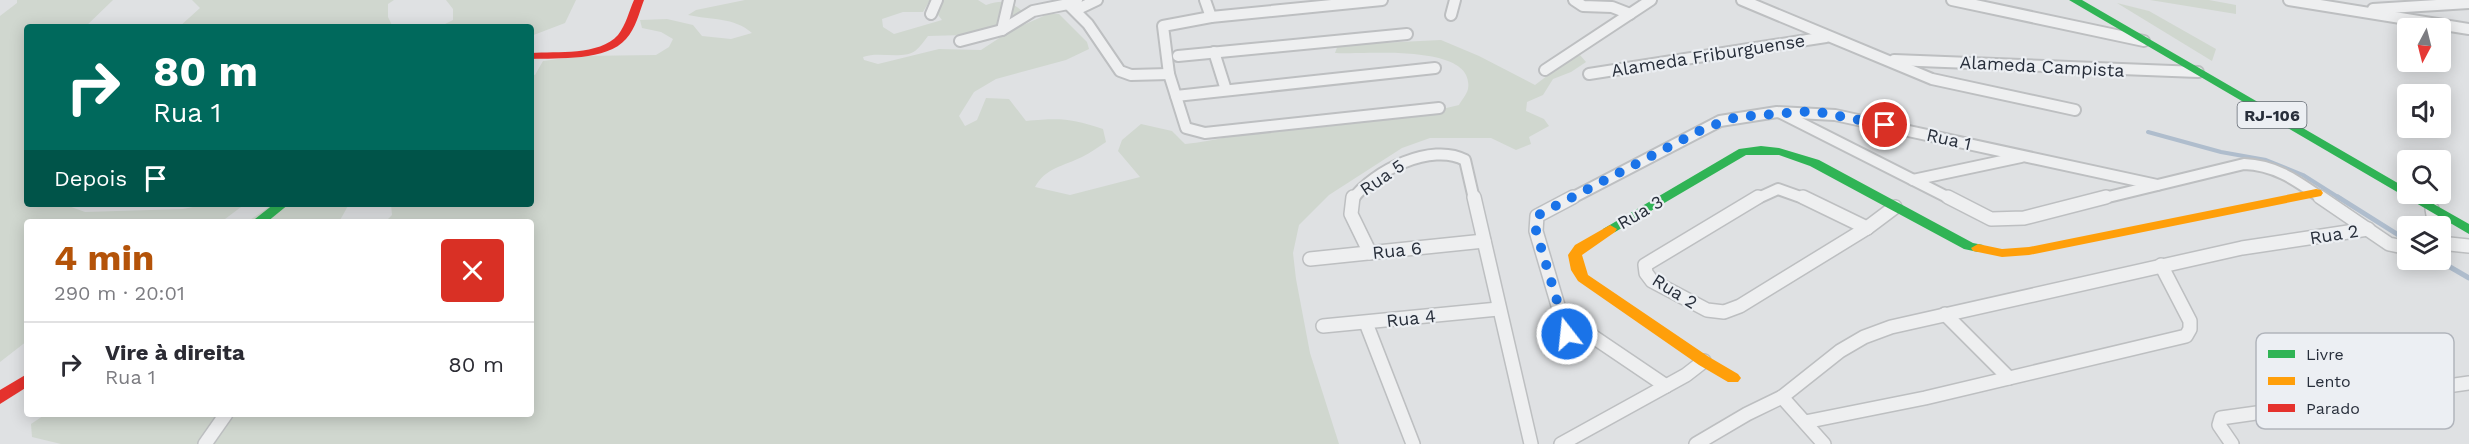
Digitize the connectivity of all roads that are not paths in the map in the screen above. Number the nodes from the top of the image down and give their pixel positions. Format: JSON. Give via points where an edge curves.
{"nodes":[{"id":1,"x":639,"y":0,"type":"edge"},
{"id":2,"x":937,"y":0,"type":"edge"},
{"id":3,"x":1009,"y":0,"type":"edge"},
{"id":4,"x":1097,"y":0,"type":"edge"},
{"id":5,"x":1205,"y":0,"type":"edge"},
{"id":6,"x":1382,"y":0,"type":"edge"},
{"id":7,"x":1455,"y":0,"type":"edge"},
{"id":8,"x":1574,"y":0,"type":"edge"},
{"id":9,"x":1625,"y":0,"type":"edge"},
{"id":10,"x":1651,"y":0,"type":"edge"},
{"id":11,"x":1742,"y":0,"type":"edge"},
{"id":12,"x":1952,"y":0,"type":"edge"},
{"id":13,"x":2074,"y":0,"type":"edge"},
{"id":14,"x":2095,"y":0,"type":"edge"},
{"id":15,"x":2289,"y":0,"type":"edge"},
{"id":16,"x":2327,"y":3,"type":"edge"},
{"id":17,"x":2469,"y":3,"type":"edge"},
{"id":18,"x":1074,"y":5,"type":"edge"},
{"id":19,"x":1612,"y":7,"type":"junction"},
{"id":20,"x":2354,"y":10,"type":"junction"},
{"id":21,"x":931,"y":14,"type":"dead end"},
{"id":22,"x":1630,"y":14,"type":"junction"},
{"id":23,"x":1451,"y":15,"type":"dead end"},
{"id":24,"x":1211,"y":17,"type":"junction"},
{"id":25,"x":2469,"y":29,"type":"edge"},
{"id":26,"x":1002,"y":30,"type":"junction"},
{"id":27,"x":1407,"y":34,"type":"dead end"},
{"id":28,"x":1827,"y":37,"type":"junction"},
{"id":29,"x":960,"y":41,"type":"dead end"},
{"id":30,"x":2144,"y":41,"type":"junction"},
{"id":31,"x":1214,"y":52,"type":"junction"},
{"id":32,"x":534,"y":56,"type":"edge"},
{"id":33,"x":1178,"y":56,"type":"dead end"},
{"id":34,"x":1886,"y":60,"type":"junction"},
{"id":35,"x":1435,"y":68,"type":"dead end"},
{"id":36,"x":1545,"y":70,"type":"dead end"},
{"id":37,"x":2198,"y":72,"type":"junction"},
{"id":38,"x":1169,"y":74,"type":"junction"},
{"id":39,"x":1589,"y":74,"type":"dead end"},
{"id":40,"x":1226,"y":90,"type":"junction"},
{"id":41,"x":1176,"y":96,"type":"junction"},
{"id":42,"x":1439,"y":108,"type":"dead end"},
{"id":43,"x":2074,"y":110,"type":"dead end"},
{"id":44,"x":1780,"y":113,"type":"junction"},
{"id":45,"x":2025,"y":156,"type":"junction"},
{"id":46,"x":2397,"y":177,"type":"edge"},
{"id":47,"x":1913,"y":180,"type":"junction"},
{"id":48,"x":2157,"y":185,"type":"junction"},
{"id":49,"x":2316,"y":193,"type":"junction"},
{"id":50,"x":2444,"y":204,"type":"edge"},
{"id":51,"x":278,"y":207,"type":"edge"},
{"id":52,"x":1895,"y":207,"type":"junction"},
{"id":53,"x":2432,"y":209,"type":"junction"},
{"id":54,"x":2433,"y":216,"type":"edge"},
{"id":55,"x":2469,"y":218,"type":"edge"},
{"id":56,"x":262,"y":219,"type":"edge"},
{"id":57,"x":1867,"y":228,"type":"junction"},
{"id":58,"x":2368,"y":229,"type":"junction"},
{"id":59,"x":2469,"y":230,"type":"edge"},
{"id":60,"x":1484,"y":241,"type":"junction"},
{"id":61,"x":2451,"y":244,"type":"edge"},
{"id":62,"x":2397,"y":246,"type":"edge"},
{"id":63,"x":2469,"y":246,"type":"edge"},
{"id":64,"x":1370,"y":253,"type":"junction"},
{"id":65,"x":1310,"y":260,"type":"dead end"},
{"id":66,"x":2161,"y":266,"type":"junction"},
{"id":67,"x":1498,"y":309,"type":"junction"},
{"id":68,"x":1945,"y":314,"type":"junction"},
{"id":69,"x":1561,"y":315,"type":"junction"},
{"id":70,"x":1366,"y":323,"type":"junction"},
{"id":71,"x":1323,"y":326,"type":"dead end"},
{"id":72,"x":1572,"y":353,"type":"dead end"},
{"id":73,"x":1704,"y":361,"type":"junction"},
{"id":74,"x":1734,"y":378,"type":"dead end"},
{"id":75,"x":2009,"y":378,"type":"junction"},
{"id":76,"x":24,"y":381,"type":"edge"},
{"id":77,"x":2469,"y":383,"type":"edge"},
{"id":78,"x":2454,"y":385,"type":"edge"},
{"id":79,"x":1666,"y":386,"type":"junction"},
{"id":80,"x":1782,"y":397,"type":"junction"},
{"id":81,"x":0,"y":398,"type":"edge"},
{"id":82,"x":2256,"y":413,"type":"edge"},
{"id":83,"x":224,"y":417,"type":"edge"},
{"id":84,"x":1805,"y":422,"type":"junction"},
{"id":85,"x":1700,"y":443,"type":"edge"},
{"id":86,"x":204,"y":444,"type":"edge"},
{"id":87,"x":1413,"y":444,"type":"edge"},
{"id":88,"x":1531,"y":444,"type":"edge"},
{"id":89,"x":1561,"y":444,"type":"edge"},
{"id":90,"x":1824,"y":444,"type":"edge"},
{"id":91,"x":2232,"y":444,"type":"edge"}],
"edges":[{"from":1,"to":32,"type":"main road","via":[[622,37],[612,45]]},
{"from":2,"to":21,"type":"street"},
{"from":3,"to":26,"type":"street"},
{"from":4,"to":18,"type":"street"},
{"from":5,"to":24,"type":"street"},
{"from":6,"to":24,"type":"street"},
{"from":7,"to":23,"type":"street"},
{"from":8,"to":19,"type":"street","via":[[1588,6]]},
{"from":9,"to":19,"type":"street"},
{"from":10,"to":22,"type":"street"},
{"from":11,"to":28,"type":"street","name":"Alameda Campista"},
{"from":12,"to":30,"type":"street"},
{"from":13,"to":30,"type":"main road","number":"RJ-106"},
{"from":14,"to":46,"type":"main road","number":"RJ-106"},
{"from":15,"to":16,"type":"street"},
{"from":16,"to":20,"type":"street"},
{"from":17,"to":20,"type":"street"},
{"from":18,"to":26,"type":"street","via":[[1033,11]]},
{"from":18,"to":38,"type":"street","via":[[1120,71],[1131,75]]},
{"from":19,"to":22,"type":"street"},
{"from":20,"to":25,"type":"street"},
{"from":22,"to":36,"type":"street"},
{"from":24,"to":38,"type":"street","via":[[1161,27]]},
{"from":26,"to":29,"type":"street"},
{"from":27,"to":31,"type":"street"},
{"from":28,"to":34,"type":"street","name":"Alameda Campista"},
{"from":28,"to":39,"type":"street","name":"Alameda Friburguense"},
{"from":30,"to":37,"type":"main road","number":"RJ-106"},
{"from":31,"to":33,"type":"street"},
{"from":31,"to":40,"type":"street"},
{"from":34,"to":37,"type":"street","name":"Alameda Campista"},
{"from":34,"to":43,"type":"street","name":"Alameda Campista","via":[[1948,84]]},
{"from":35,"to":40,"type":"street"},
{"from":37,"to":53,"type":"main road","number":"RJ-106"},
{"from":38,"to":41,"type":"street"},
{"from":40,"to":41,"type":"street"},
{"from":41,"to":42,"type":"street","via":[[1186,128],[1205,133]]},
{"from":44,"to":45,"type":"street","name":"Rua 1","via":[[1813,111]]},
{"from":44,"to":47,"type":"street"},
{"from":44,"to":69,"type":"street","name":"Rua 1","via":[[1720,121],[1537,216],[1536,231]]},
{"from":45,"to":47,"type":"street","name":"Rua 1"},
{"from":45,"to":48,"type":"street","name":"Rua 1"},
{"from":47,"to":48,"type":"street","name":"Rua 2","via":[[1991,219],[2024,218]]},
{"from":48,"to":49,"type":"street","name":"Rua 2","via":[[2237,164],[2256,164],[2274,168]]},
{"from":49,"to":52,"type":"main road","via":[[2013,252],[1969,246]]},
{"from":49,"to":58,"type":"street","name":"Rua 2"},
{"from":50,"to":55,"type":"main road"},
{"from":51,"to":56,"type":"main road"},
{"from":52,"to":57,"type":"street","name":"Rua 2"},
{"from":52,"to":73,"type":"main road","name":"Rua 3","via":[[1812,162],[1781,152],[1752,150],[1580,248],[1575,260],[1583,278]]},
{"from":53,"to":54,"type":"street"},
{"from":53,"to":59,"type":"main road","number":"RJ-106"},
{"from":57,"to":57,"type":"street","name":"Rua 2","via":[[1724,312],[1707,310],[1658,285],[1645,264],[1778,189]]},
{"from":58,"to":62,"type":"street"},
{"from":58,"to":66,"type":"street","name":"Rua 2","via":[[2242,248]]},
{"from":60,"to":64,"type":"street","name":"Rua 6"},
{"from":60,"to":64,"type":"street","name":"Rua 5","via":[[1467,164],[1461,157],[1432,155],[1400,162],[1353,197],[1351,214]]},
{"from":60,"to":67,"type":"street"},
{"from":61,"to":63,"type":"street"},
{"from":64,"to":65,"type":"street","name":"Rua 6"},
{"from":66,"to":68,"type":"street"},
{"from":66,"to":75,"type":"street","via":[[2190,321],[2186,336]]},
{"from":67,"to":70,"type":"street","name":"Rua 4"},
{"from":67,"to":88,"type":"street"},
{"from":68,"to":75,"type":"street"},
{"from":68,"to":80,"type":"street","via":[[1864,337]]},
{"from":69,"to":72,"type":"street","name":"Rua 1"},
{"from":69,"to":79,"type":"street"},
{"from":70,"to":71,"type":"street","name":"Rua 4"},
{"from":70,"to":87,"type":"street"},
{"from":73,"to":74,"type":"main road","name":"Rua 3"},
{"from":73,"to":79,"type":"street"},
{"from":75,"to":84,"type":"street"},
{"from":76,"to":81,"type":"main road"},
{"from":77,"to":78,"type":"street"},
{"from":79,"to":89,"type":"street"},
{"from":80,"to":84,"type":"street"},
{"from":80,"to":85,"type":"street"},
{"from":82,"to":91,"type":"street","via":[[2221,418],[2219,425]]},
{"from":83,"to":86,"type":"street"},
{"from":84,"to":90,"type":"street"}]}
